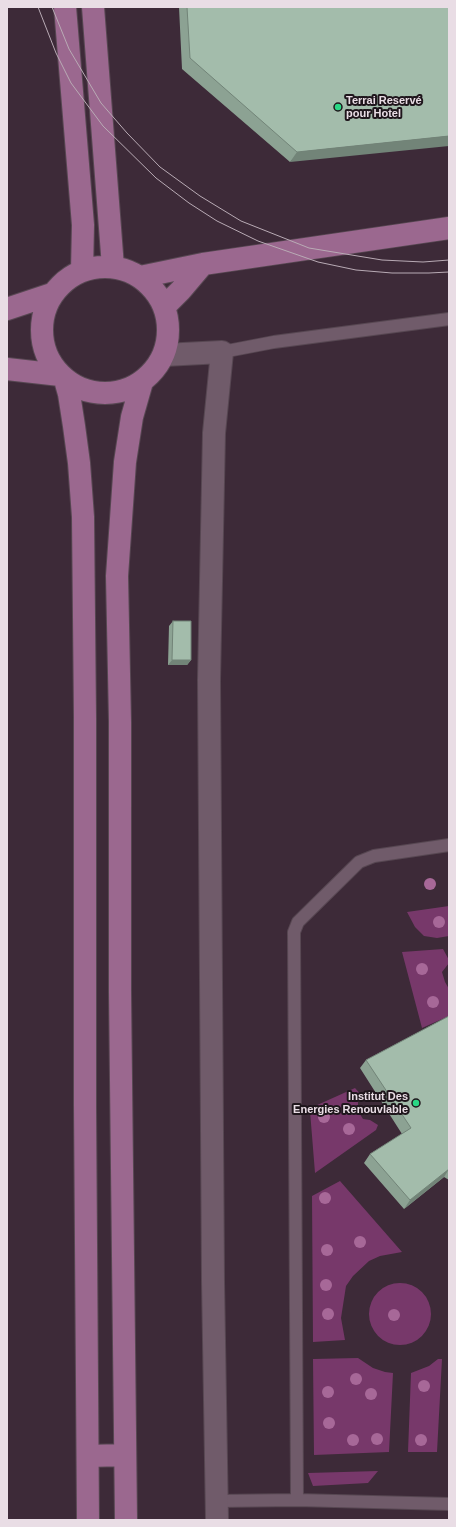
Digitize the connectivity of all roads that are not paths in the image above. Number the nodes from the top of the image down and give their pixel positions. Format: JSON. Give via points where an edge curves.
{"nodes":[{"id":1,"x":66,"y":7,"type":"edge"},
{"id":2,"x":93,"y":7,"type":"edge"},
{"id":3,"x":449,"y":228,"type":"edge"},
{"id":4,"x":204,"y":264,"type":"junction"},
{"id":5,"x":113,"y":267,"type":"junction"},
{"id":6,"x":82,"y":271,"type":"junction"},
{"id":7,"x":140,"y":277,"type":"junction"},
{"id":8,"x":52,"y":294,"type":"junction"},
{"id":9,"x":164,"y":307,"type":"junction"},
{"id":10,"x":7,"y":309,"type":"edge"},
{"id":11,"x":449,"y":319,"type":"edge"},
{"id":12,"x":222,"y":352,"type":"junction"},
{"id":13,"x":164,"y":355,"type":"junction"},
{"id":14,"x":7,"y":369,"type":"edge"},
{"id":15,"x":62,"y":377,"type":"junction"},
{"id":16,"x":142,"y":382,"type":"junction"},
{"id":17,"x":449,"y":845,"type":"edge"},
{"id":18,"x":85,"y":918,"type":"junction"},
{"id":19,"x":120,"y":918,"type":"junction"},
{"id":20,"x":125,"y":1455,"type":"junction"},
{"id":21,"x":88,"y":1456,"type":"junction"},
{"id":22,"x":298,"y":1500,"type":"junction"},
{"id":23,"x":449,"y":1504,"type":"edge"},
{"id":24,"x":216,"y":1510,"type":"edge"},
{"id":25,"x":88,"y":1520,"type":"edge"},
{"id":26,"x":126,"y":1520,"type":"edge"}],
"edges":[{"from":1,"to":6,"type":"main road","via":[[83,225]]},
{"from":2,"to":5,"type":"main road"},
{"from":3,"to":4,"type":"main road"},
{"from":4,"to":7,"type":"main road"},
{"from":4,"to":9,"type":"main road"},
{"from":5,"to":6,"type":"main road","via":[[103,266]]},
{"from":5,"to":7,"type":"main road"},
{"from":6,"to":8,"type":"main road","via":[[60,284]]},
{"from":7,"to":9,"type":"main road","via":[[154,290]]},
{"from":8,"to":10,"type":"main road"},
{"from":8,"to":15,"type":"main road","via":[[45,307],[41,336],[51,364]]},
{"from":9,"to":13,"type":"main road","via":[[168,336]]},
{"from":11,"to":12,"type":"lane","via":[[274,342]]},
{"from":12,"to":13,"type":"street"},
{"from":12,"to":24,"type":"street","via":[[214,433],[209,680],[212,1281]]},
{"from":13,"to":16,"type":"main road"},
{"from":14,"to":15,"type":"main road"},
{"from":15,"to":16,"type":"main road","via":[[78,388],[94,393],[111,394],[127,390]]},
{"from":15,"to":18,"type":"main road","via":[[69,394],[74,426],[83,518]]},
{"from":16,"to":19,"type":"main road","via":[[132,417],[125,462],[117,576]]},
{"from":17,"to":22,"type":"lane","via":[[374,856],[358,862],[298,922],[294,932]]},
{"from":18,"to":19,"type":"main road"},
{"from":18,"to":21,"type":"main road"},
{"from":19,"to":20,"type":"main road"},
{"from":20,"to":21,"type":"main road"},
{"from":20,"to":26,"type":"main road"},
{"from":21,"to":25,"type":"main road"},
{"from":22,"to":23,"type":"lane"},
{"from":22,"to":24,"type":"lane"}]}
